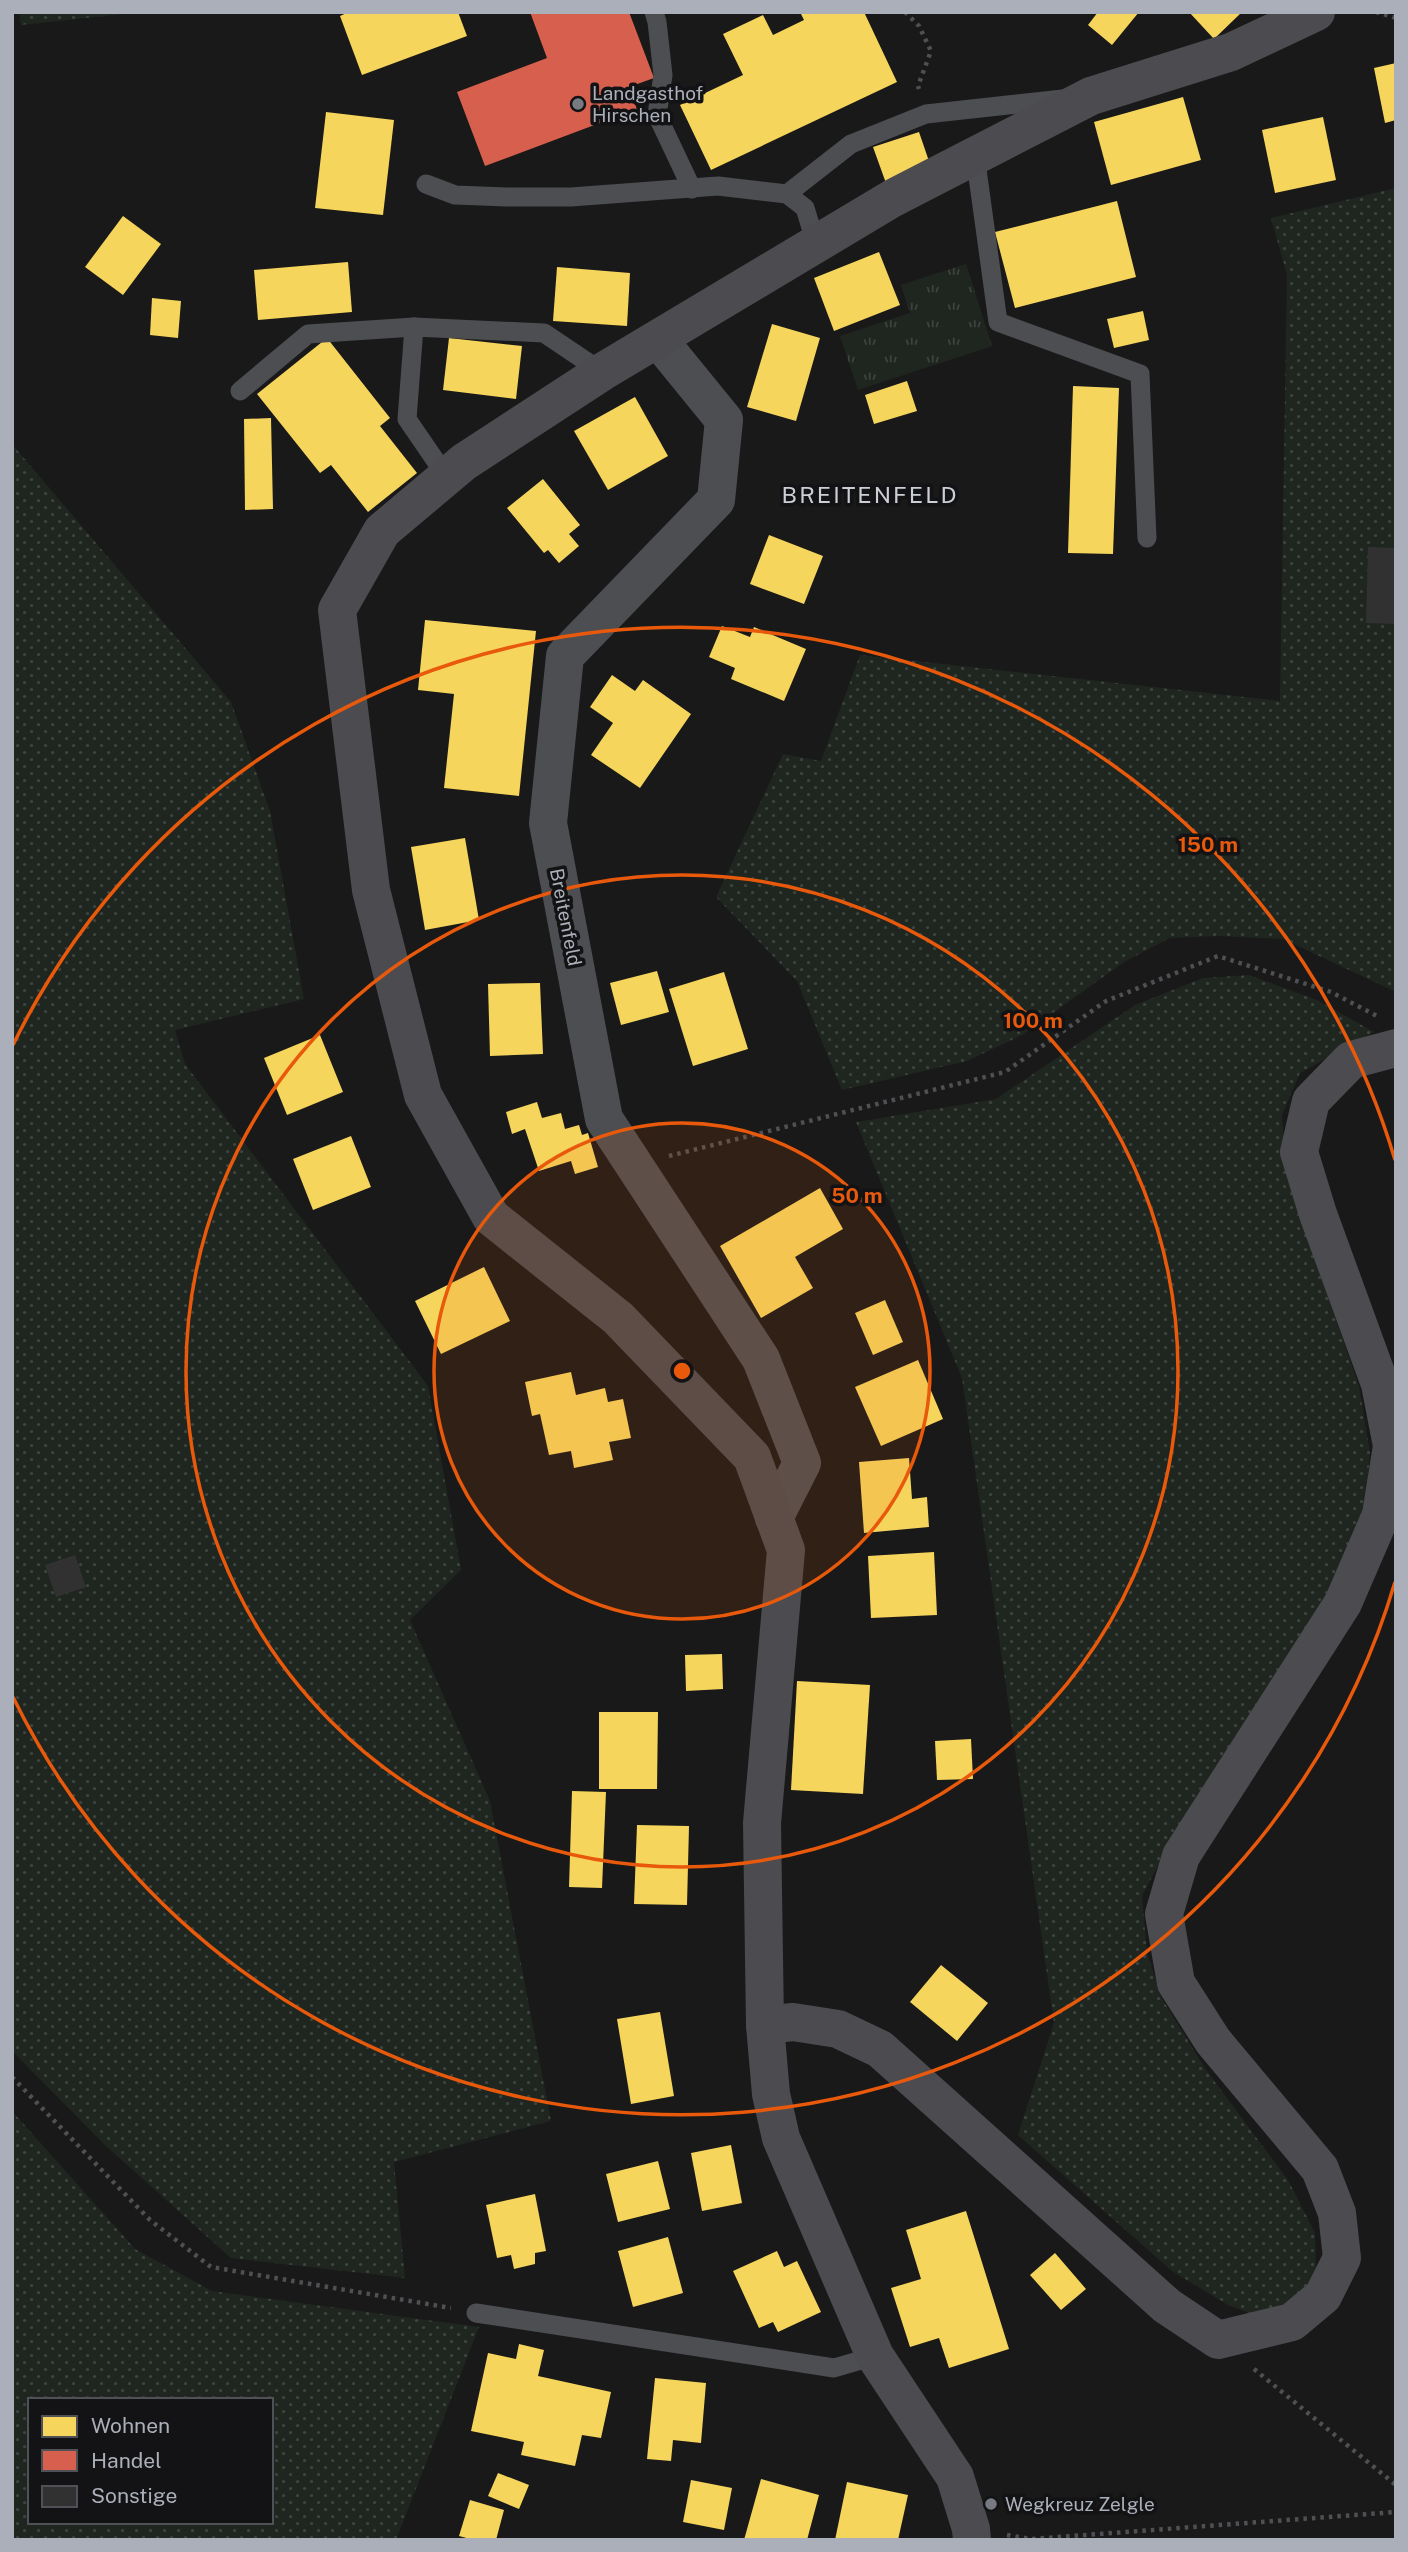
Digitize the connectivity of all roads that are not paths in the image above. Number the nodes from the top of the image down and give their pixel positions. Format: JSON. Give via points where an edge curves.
{"nodes":[{"id":1,"x":654,"y":12,"type":"edge"},
{"id":2,"x":1316,"y":12,"type":"edge"},
{"id":3,"x":1091,"y":96,"type":"junction"},
{"id":4,"x":975,"y":155,"type":"junction"},
{"id":5,"x":426,"y":184,"type":"dead end"},
{"id":6,"x":692,"y":189,"type":"junction"},
{"id":7,"x":787,"y":194,"type":"junction"},
{"id":8,"x":816,"y":244,"type":"junction"},
{"id":9,"x":414,"y":327,"type":"junction"},
{"id":10,"x":659,"y":339,"type":"junction"},
{"id":11,"x":602,"y":372,"type":"junction"},
{"id":12,"x":240,"y":391,"type":"dead end"},
{"id":13,"x":446,"y":476,"type":"junction"},
{"id":14,"x":1147,"y":538,"type":"dead end"},
{"id":15,"x":1390,"y":1034,"type":"edge"},
{"id":16,"x":774,"y":1518,"type":"junction"},
{"id":17,"x":765,"y":2025,"type":"junction"},
{"id":18,"x":476,"y":2313,"type":"road end"},
{"id":19,"x":875,"y":2356,"type":"junction"},
{"id":20,"x":972,"y":2535,"type":"edge"}],
"edges":[{"from":1,"to":6,"type":"lane","via":[[663,75],[657,115]]},
{"from":2,"to":3,"type":"street","via":[[1231,52]]},
{"from":3,"to":4,"type":"street"},
{"from":3,"to":7,"type":"lane","via":[[926,114],[850,144]]},
{"from":4,"to":8,"type":"street"},
{"from":4,"to":14,"type":"lane","via":[[998,321],[1140,374]]},
{"from":5,"to":6,"type":"lane","via":[[455,195],[507,197]]},
{"from":6,"to":7,"type":"lane","via":[[718,186]]},
{"from":7,"to":8,"type":"lane","via":[[805,208]]},
{"from":8,"to":10,"type":"street"},
{"from":9,"to":11,"type":"lane","via":[[544,333]]},
{"from":9,"to":12,"type":"lane","via":[[308,334]]},
{"from":9,"to":13,"type":"lane","via":[[407,419]]},
{"from":10,"to":11,"type":"street"},
{"from":10,"to":16,"type":"street","name":"Breitenfeld","via":[[724,420],[716,500],[565,656],[548,822],[604,1119],[761,1359],[802,1462]]},
{"from":11,"to":13,"type":"street"},
{"from":13,"to":16,"type":"street","via":[[382,531],[337,610],[371,890],[423,1095],[491,1217],[618,1318],[752,1457]]},
{"from":15,"to":17,"type":"street","via":[[1352,1060],[1311,1101],[1299,1152],[1380,1384],[1392,1446],[1381,1515],[1343,1603],[1181,1856],[1164,1914],[1176,1983],[1213,2041],[1320,2169],[1337,2213],[1342,2258],[1323,2296],[1292,2322],[1218,2340],[1167,2306],[880,2049],[838,2029],[793,2022]]},
{"from":16,"to":17,"type":"street","via":[[786,1550],[762,1823]]},
{"from":17,"to":19,"type":"street","via":[[771,2094],[782,2138]]},
{"from":18,"to":19,"type":"lane","via":[[834,2368]]},
{"from":19,"to":20,"type":"street","via":[[955,2477]]}]}
